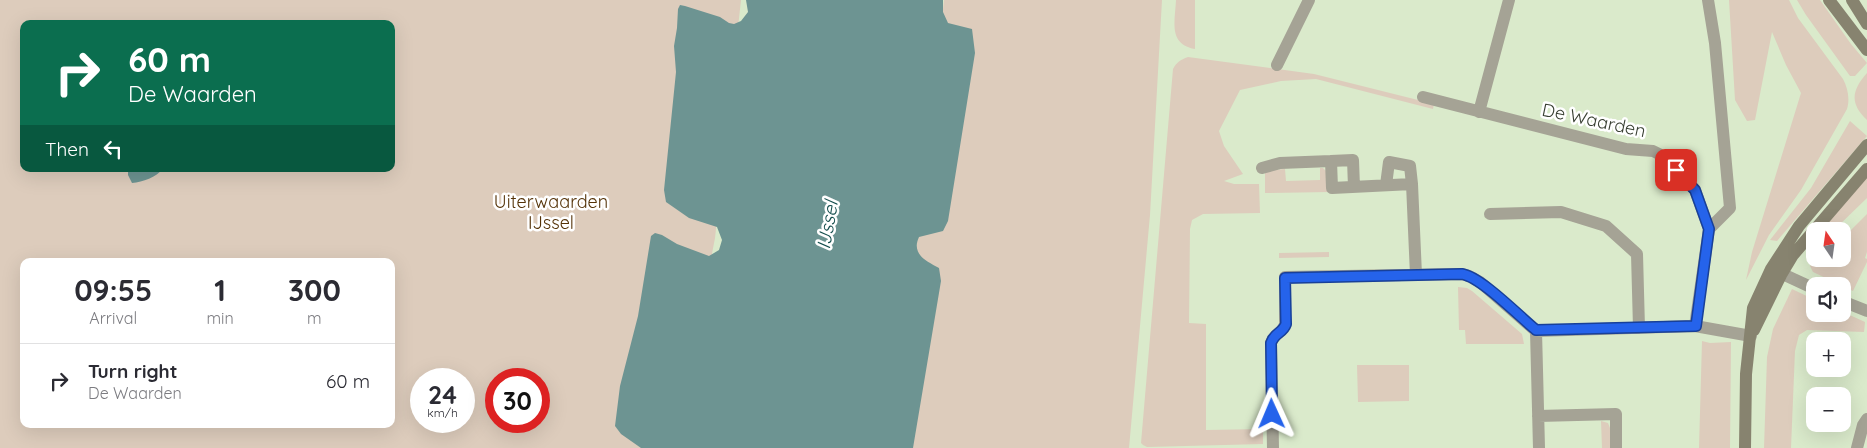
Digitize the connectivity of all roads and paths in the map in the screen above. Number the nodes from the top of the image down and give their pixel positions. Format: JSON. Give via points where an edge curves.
{"nodes":[{"id":1,"x":1309,"y":0,"type":"edge"},
{"id":2,"x":1508,"y":0,"type":"edge"},
{"id":3,"x":1708,"y":0,"type":"edge"},
{"id":4,"x":1828,"y":0,"type":"edge"},
{"id":5,"x":1852,"y":0,"type":"edge"},
{"id":6,"x":1867,"y":24,"type":"edge"},
{"id":7,"x":1867,"y":50,"type":"edge"},
{"id":8,"x":1277,"y":65,"type":"dead end"},
{"id":9,"x":1423,"y":97,"type":"dead end"},
{"id":10,"x":1479,"y":112,"type":"junction"},
{"id":11,"x":1867,"y":145,"type":"edge"},
{"id":12,"x":1331,"y":161,"type":"junction"},
{"id":13,"x":1262,"y":168,"type":"dead end"},
{"id":14,"x":1867,"y":170,"type":"edge"},
{"id":15,"x":1412,"y":184,"type":"junction"},
{"id":16,"x":1386,"y":185,"type":"junction"},
{"id":17,"x":1354,"y":187,"type":"junction"},
{"id":18,"x":1490,"y":214,"type":"dead end"},
{"id":19,"x":1709,"y":229,"type":"junction"},
{"id":20,"x":1776,"y":272,"type":"junction"},
{"id":21,"x":1416,"y":275,"type":"junction"},
{"id":22,"x":1806,"y":285,"type":"edge"},
{"id":23,"x":1851,"y":305,"type":"edge"},
{"id":24,"x":1867,"y":311,"type":"edge"},
{"id":25,"x":1696,"y":326,"type":"junction"},
{"id":26,"x":1639,"y":328,"type":"junction"},
{"id":27,"x":1536,"y":330,"type":"junction"},
{"id":28,"x":1751,"y":336,"type":"junction"},
{"id":29,"x":1538,"y":416,"type":"junction"},
{"id":30,"x":1867,"y":419,"type":"edge"},
{"id":31,"x":1273,"y":448,"type":"edge"},
{"id":32,"x":1539,"y":448,"type":"edge"},
{"id":33,"x":1616,"y":448,"type":"edge"},
{"id":34,"x":1745,"y":448,"type":"edge"},
{"id":35,"x":1857,"y":448,"type":"edge"}],
"edges":[{"from":1,"to":8,"type":"street"},
{"from":2,"to":10,"type":"street"},
{"from":3,"to":19,"type":"street","via":[[1730,208]]},
{"from":4,"to":7,"type":"street"},
{"from":5,"to":6,"type":"street"},
{"from":9,"to":10,"type":"street","name":"De Waarden"},
{"from":10,"to":19,"type":"street","name":"De Waarden","via":[[1659,154],[1695,190]]},
{"from":11,"to":20,"type":"street","via":[[1800,226]]},
{"from":12,"to":13,"type":"street","via":[[1280,163]]},
{"from":12,"to":17,"type":"street","via":[[1332,188]]},
{"from":12,"to":17,"type":"street","via":[[1353,160]]},
{"from":14,"to":20,"type":"street"},
{"from":15,"to":16,"type":"street"},
{"from":15,"to":16,"type":"street","via":[[1410,166],[1389,162]]},
{"from":15,"to":21,"type":"street"},
{"from":16,"to":17,"type":"street"},
{"from":18,"to":26,"type":"street","via":[[1561,212],[1606,226],[1637,254]]},
{"from":19,"to":25,"type":"street","name":"De Waarden"},
{"from":20,"to":22,"type":"street"},
{"from":20,"to":28,"type":"street"},
{"from":21,"to":27,"type":"street","via":[[1469,276]]},
{"from":21,"to":31,"type":"street","via":[[1285,278],[1286,324],[1271,343]]},
{"from":23,"to":24,"type":"street"},
{"from":25,"to":26,"type":"street"},
{"from":25,"to":28,"type":"street"},
{"from":26,"to":27,"type":"street"},
{"from":27,"to":29,"type":"street"},
{"from":28,"to":34,"type":"street","via":[[1746,374]]},
{"from":29,"to":32,"type":"street"},
{"from":29,"to":33,"type":"street","via":[[1616,414]]},
{"from":30,"to":35,"type":"street"}]}
